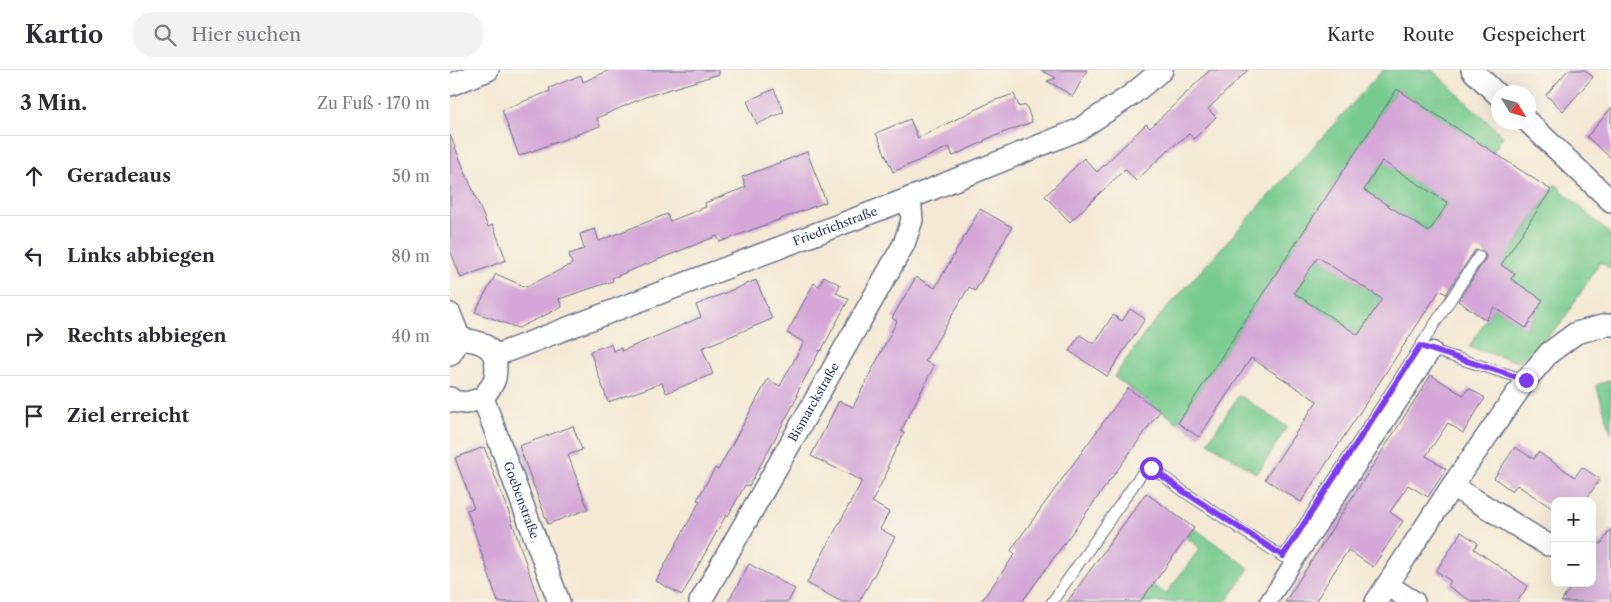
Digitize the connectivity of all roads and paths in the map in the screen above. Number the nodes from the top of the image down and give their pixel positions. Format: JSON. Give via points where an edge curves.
{"nodes":[{"id":1,"x":488,"y":70,"type":"edge"},
{"id":2,"x":1161,"y":70,"type":"edge"},
{"id":3,"x":1472,"y":70,"type":"edge"},
{"id":4,"x":450,"y":85,"type":"edge"},
{"id":5,"x":1491,"y":88,"type":"edge"},
{"id":6,"x":1536,"y":130,"type":"edge"},
{"id":7,"x":910,"y":198,"type":"junction"},
{"id":8,"x":1611,"y":201,"type":"edge"},
{"id":9,"x":1478,"y":256,"type":"dead end"},
{"id":10,"x":450,"y":314,"type":"edge"},
{"id":11,"x":1611,"y":325,"type":"edge"},
{"id":12,"x":455,"y":347,"type":"edge"},
{"id":13,"x":1427,"y":348,"type":"junction"},
{"id":14,"x":494,"y":356,"type":"junction"},
{"id":15,"x":1526,"y":380,"type":"junction"},
{"id":16,"x":483,"y":398,"type":"junction"},
{"id":17,"x":450,"y":401,"type":"edge"},
{"id":18,"x":1452,"y":486,"type":"junction"},
{"id":19,"x":1548,"y":545,"type":"dead end"},
{"id":20,"x":1382,"y":594,"type":"edge"},
{"id":21,"x":559,"y":602,"type":"edge"},
{"id":22,"x":700,"y":602,"type":"edge"},
{"id":23,"x":1052,"y":602,"type":"edge"},
{"id":24,"x":1268,"y":602,"type":"edge"},
{"id":25,"x":1414,"y":602,"type":"edge"}],
"edges":[{"from":1,"to":4,"type":"street"},
{"from":2,"to":7,"type":"street","name":"Friedrichstraße","via":[[1130,96],[1078,130]]},
{"from":3,"to":5,"type":"street"},
{"from":6,"to":8,"type":"street"},
{"from":7,"to":14,"type":"street","name":"Friedrichstraße"},
{"from":7,"to":22,"type":"street","name":"Bismarckstraße","via":[[912,220],[904,244]]},
{"from":9,"to":13,"type":"lane"},
{"from":10,"to":12,"type":"street"},
{"from":11,"to":15,"type":"street","via":[[1576,333],[1549,353]]},
{"from":12,"to":14,"type":"street","via":[[477,340],[486,345]]},
{"from":13,"to":15,"type":"lane"},
{"from":13,"to":23,"type":"lane","via":[[1283,556],[1151,468],[1145,468]]},
{"from":13,"to":24,"type":"street"},
{"from":14,"to":16,"type":"street","via":[[495,379]]},
{"from":15,"to":18,"type":"street"},
{"from":16,"to":17,"type":"street","via":[[466,403]]},
{"from":16,"to":21,"type":"street","name":"Goebenstraße"},
{"from":18,"to":19,"type":"street"},
{"from":18,"to":20,"type":"street"},
{"from":20,"to":25,"type":"street"}]}
